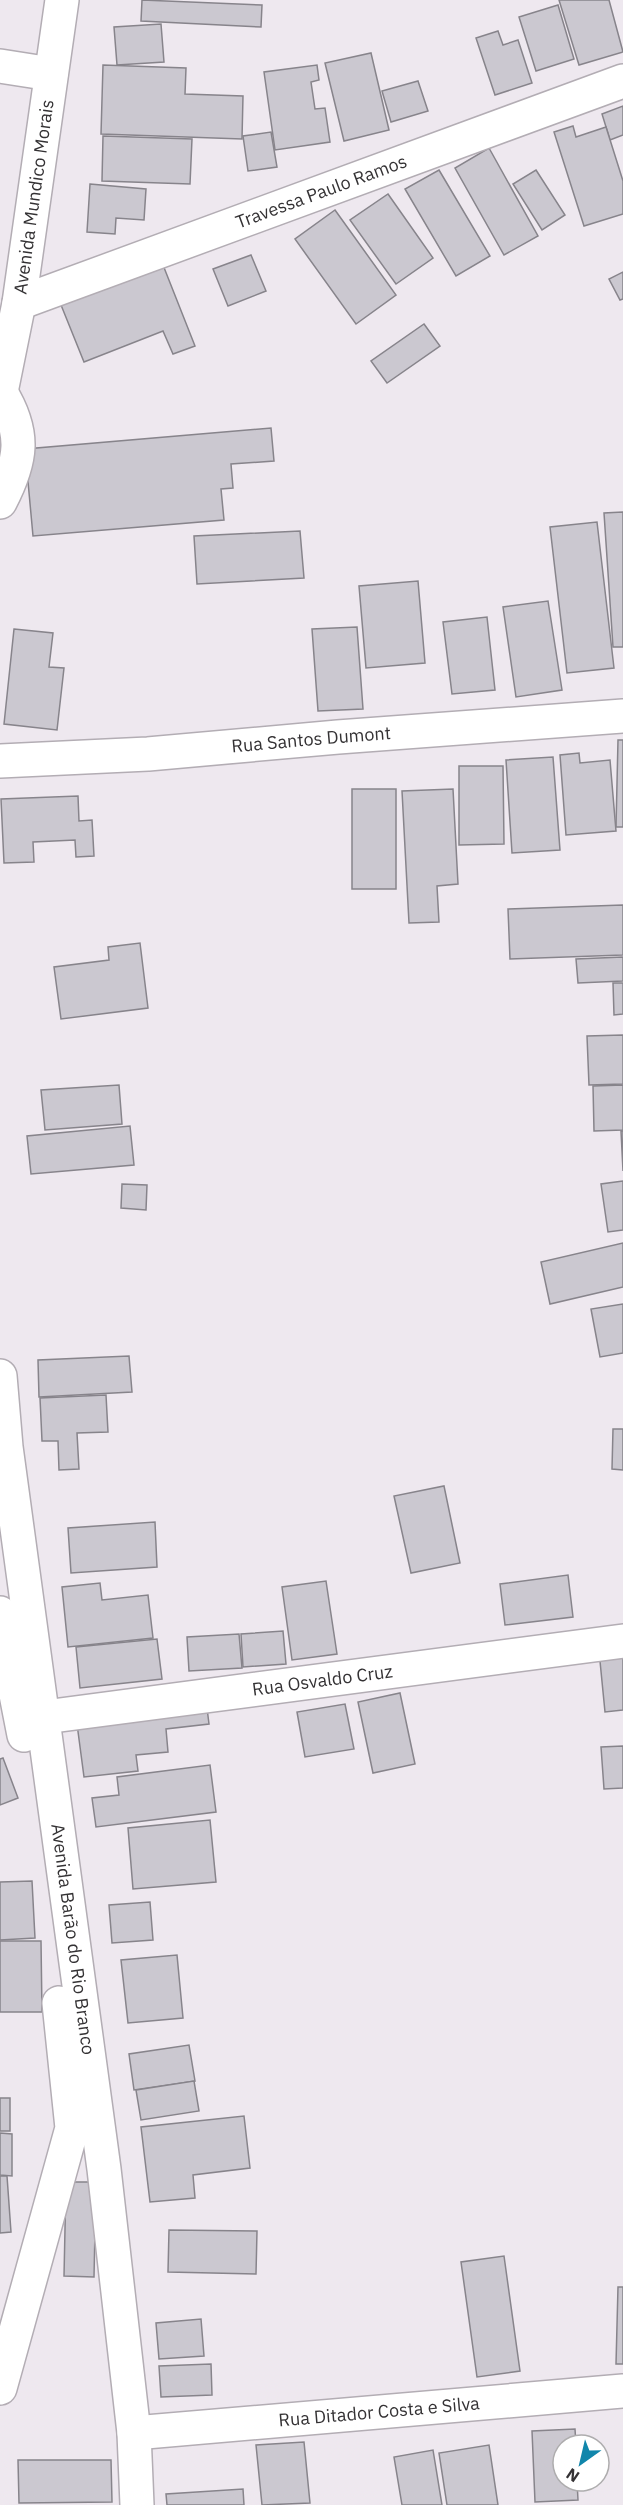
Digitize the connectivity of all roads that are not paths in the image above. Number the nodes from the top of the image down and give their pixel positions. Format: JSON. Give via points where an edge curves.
{"nodes":[{"id":1,"x":62,"y":0,"type":"edge"},
{"id":2,"x":0,"y":66,"type":"edge"},
{"id":3,"x":51,"y":74,"type":"junction"},
{"id":4,"x":623,"y":81,"type":"edge"},
{"id":5,"x":19,"y":303,"type":"junction"},
{"id":6,"x":0,"y":391,"type":"edge"},
{"id":7,"x":0,"y":502,"type":"edge"},
{"id":8,"x":623,"y":716,"type":"edge"},
{"id":9,"x":0,"y":761,"type":"edge"},
{"id":10,"x":0,"y":1376,"type":"edge"},
{"id":11,"x":0,"y":1613,"type":"edge"},
{"id":12,"x":623,"y":1641,"type":"edge"},
{"id":13,"x":32,"y":1718,"type":"junction"},
{"id":14,"x":84,"y":2125,"type":"junction"},
{"id":15,"x":0,"y":2388,"type":"edge"},
{"id":16,"x":623,"y":2391,"type":"edge"},
{"id":17,"x":134,"y":2433,"type":"junction"},
{"id":18,"x":137,"y":2505,"type":"edge"}],
"edges":[{"from":1,"to":3,"type":"street","name":"Avenida Mundico Morais"},
{"from":2,"to":3,"type":"street"},
{"from":3,"to":5,"type":"street","name":"Avenida Mundico Morais"},
{"from":4,"to":5,"type":"street","name":"Travessa Paulo Ramos"},
{"from":5,"to":6,"type":"street","name":"Avenida Mundico Morais"},
{"from":6,"to":7,"type":"street","via":[[14,418],[19,447],[14,476]]},
{"from":8,"to":9,"type":"street","name":"Rua Santos Dumont","via":[[148,754]]},
{"from":10,"to":13,"type":"street","name":"Avenida Barão do Rio Branco"},
{"from":11,"to":13,"type":"street","name":"Avenida Barão do Rio Branco"},
{"from":12,"to":13,"type":"street","name":"Rua Osvaldo Cruz"},
{"from":13,"to":14,"type":"street","name":"Avenida Barão do Rio Branco","via":[[43,1856]]},
{"from":14,"to":15,"type":"street","name":"Avenida Barão do Rio Branco"},
{"from":14,"to":17,"type":"street","name":"Avenida Barão do Rio Branco","via":[[104,2169]]},
{"from":16,"to":17,"type":"street","name":"Rua Ditador Costa e Silva"},
{"from":17,"to":18,"type":"street","name":"Avenida Barão do Rio Branco"}]}
